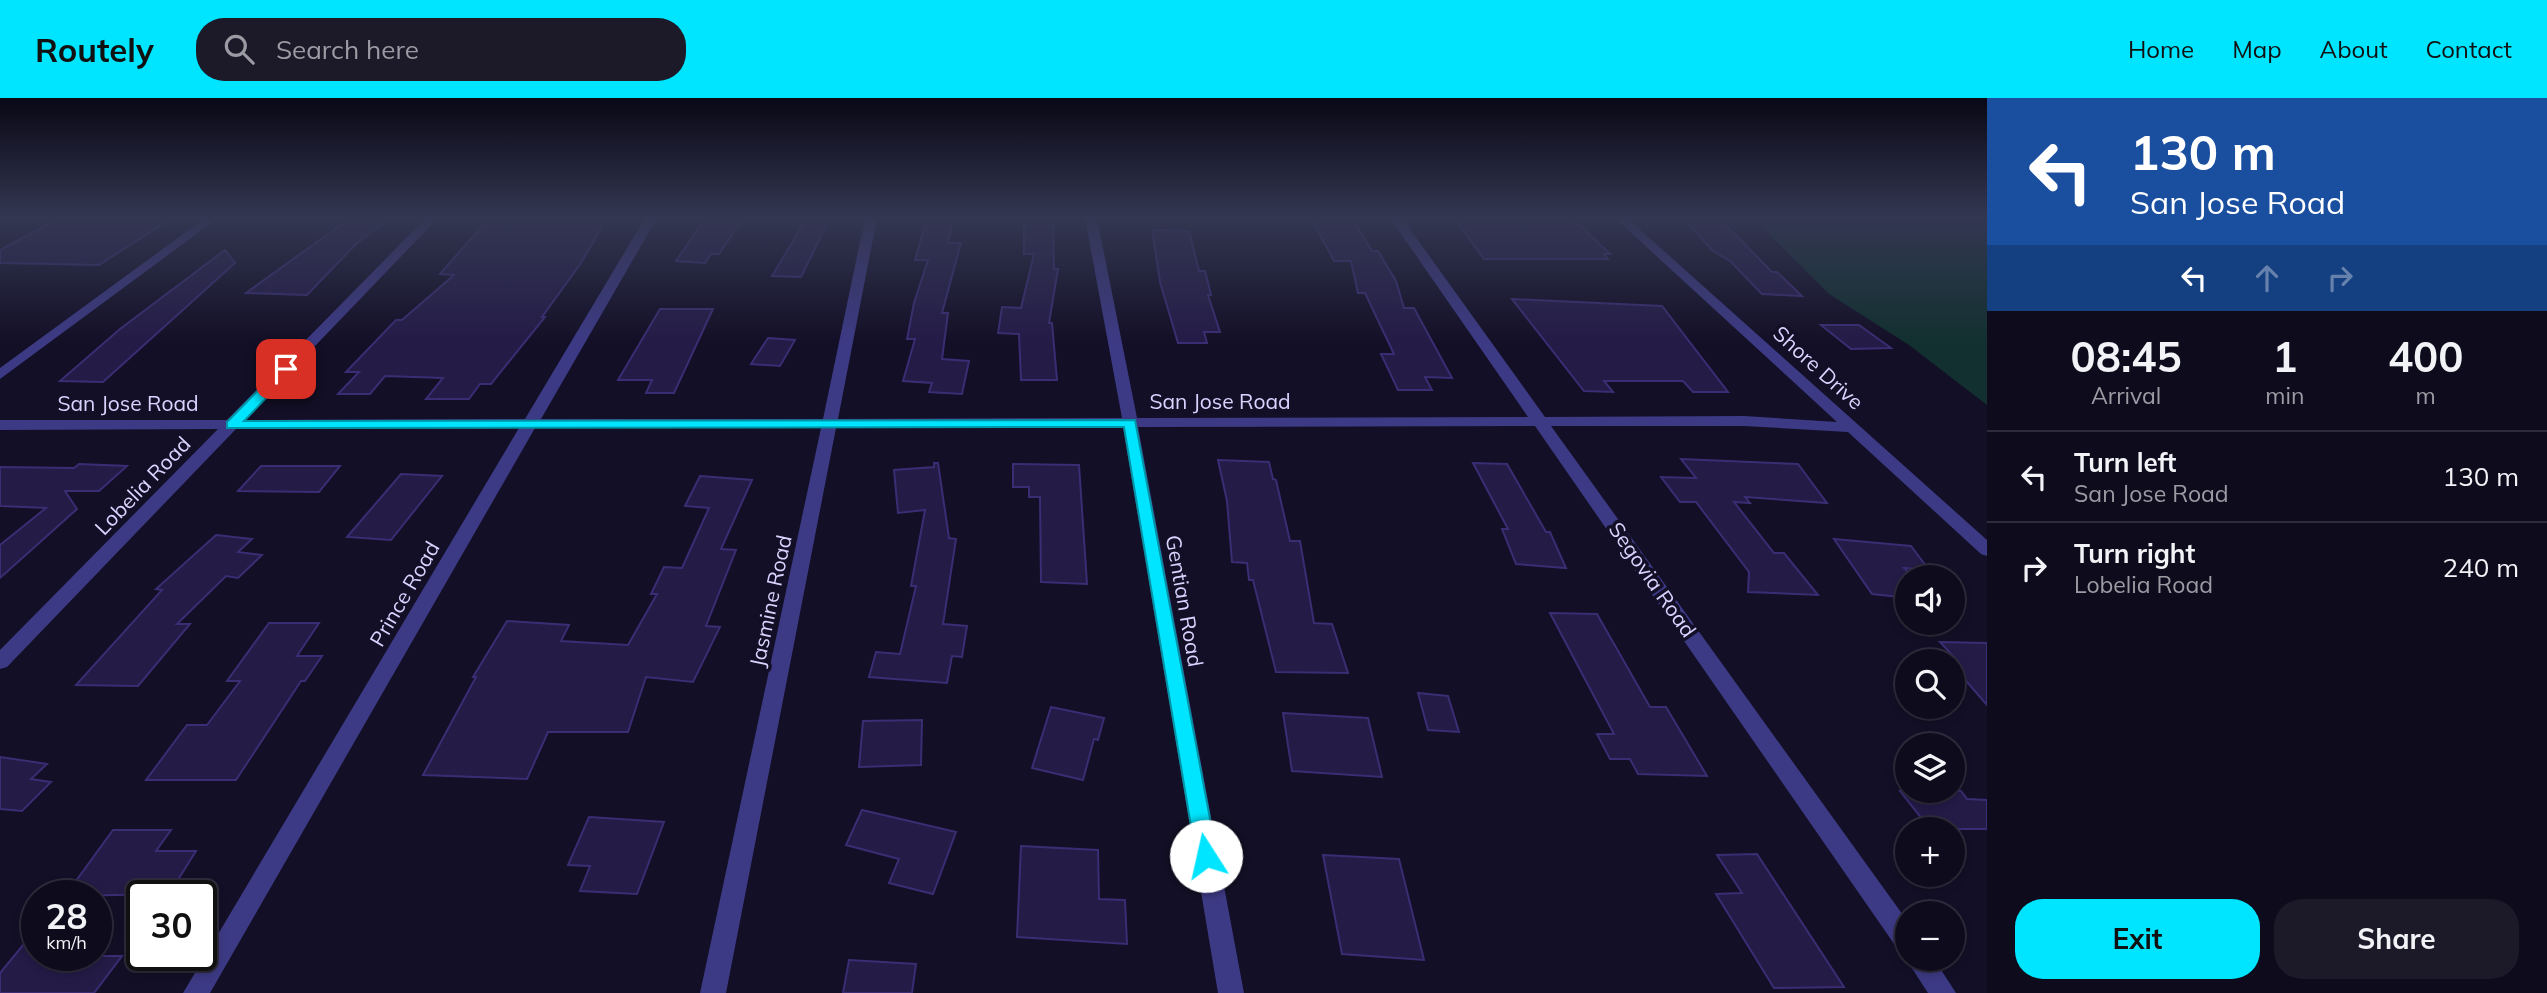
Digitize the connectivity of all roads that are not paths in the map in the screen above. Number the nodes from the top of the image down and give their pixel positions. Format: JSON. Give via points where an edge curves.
{"nodes":[{"id":1,"x":156,"y":260,"type":"edge"},
{"id":2,"x":392,"y":260,"type":"edge"},
{"id":3,"x":627,"y":260,"type":"edge"},
{"id":4,"x":863,"y":260,"type":"edge"},
{"id":5,"x":1099,"y":260,"type":"edge"},
{"id":6,"x":1426,"y":260,"type":"edge"},
{"id":7,"x":1667,"y":260,"type":"edge"},
{"id":8,"x":0,"y":375,"type":"edge"},
{"id":9,"x":1541,"y":422,"type":"junction"},
{"id":10,"x":1130,"y":423,"type":"junction"},
{"id":11,"x":830,"y":424,"type":"junction"},
{"id":12,"x":0,"y":425,"type":"edge"},
{"id":13,"x":232,"y":425,"type":"junction"},
{"id":14,"x":530,"y":425,"type":"junction"},
{"id":15,"x":1853,"y":428,"type":"junction"},
{"id":16,"x":1987,"y":550,"type":"edge"},
{"id":17,"x":0,"y":662,"type":"edge"},
{"id":18,"x":1895,"y":925,"type":"edge"},
{"id":19,"x":1927,"y":971,"type":"edge"},
{"id":20,"x":197,"y":993,"type":"edge"},
{"id":21,"x":713,"y":993,"type":"edge"},
{"id":22,"x":1231,"y":993,"type":"edge"},
{"id":23,"x":1943,"y":993,"type":"edge"}],
"edges":[{"from":1,"to":8,"type":"street"},
{"from":2,"to":13,"type":"street","name":"Lobelia Road"},
{"from":3,"to":14,"type":"street","name":"Prince Road"},
{"from":4,"to":11,"type":"street","name":"Jasmine Road"},
{"from":5,"to":10,"type":"street","name":"Gentian Road"},
{"from":6,"to":9,"type":"street","name":"Segovia Road"},
{"from":7,"to":15,"type":"street","name":"Shore Drive"},
{"from":9,"to":10,"type":"street","name":"San Jose Road"},
{"from":9,"to":15,"type":"street","name":"San Jose Road","via":[[1744,421]]},
{"from":9,"to":18,"type":"street","name":"Segovia Road"},
{"from":10,"to":11,"type":"street","name":"San Jose Road"},
{"from":10,"to":22,"type":"street","name":"Gentian Road"},
{"from":11,"to":14,"type":"street","name":"San Jose Road"},
{"from":11,"to":21,"type":"street","name":"Jasmine Road"},
{"from":12,"to":13,"type":"street","name":"San Jose Road"},
{"from":13,"to":14,"type":"street","name":"San Jose Road"},
{"from":13,"to":17,"type":"street","name":"Lobelia Road"},
{"from":14,"to":20,"type":"street","name":"Prince Road"},
{"from":15,"to":16,"type":"street","name":"Shore Drive"},
{"from":19,"to":23,"type":"street"}]}
